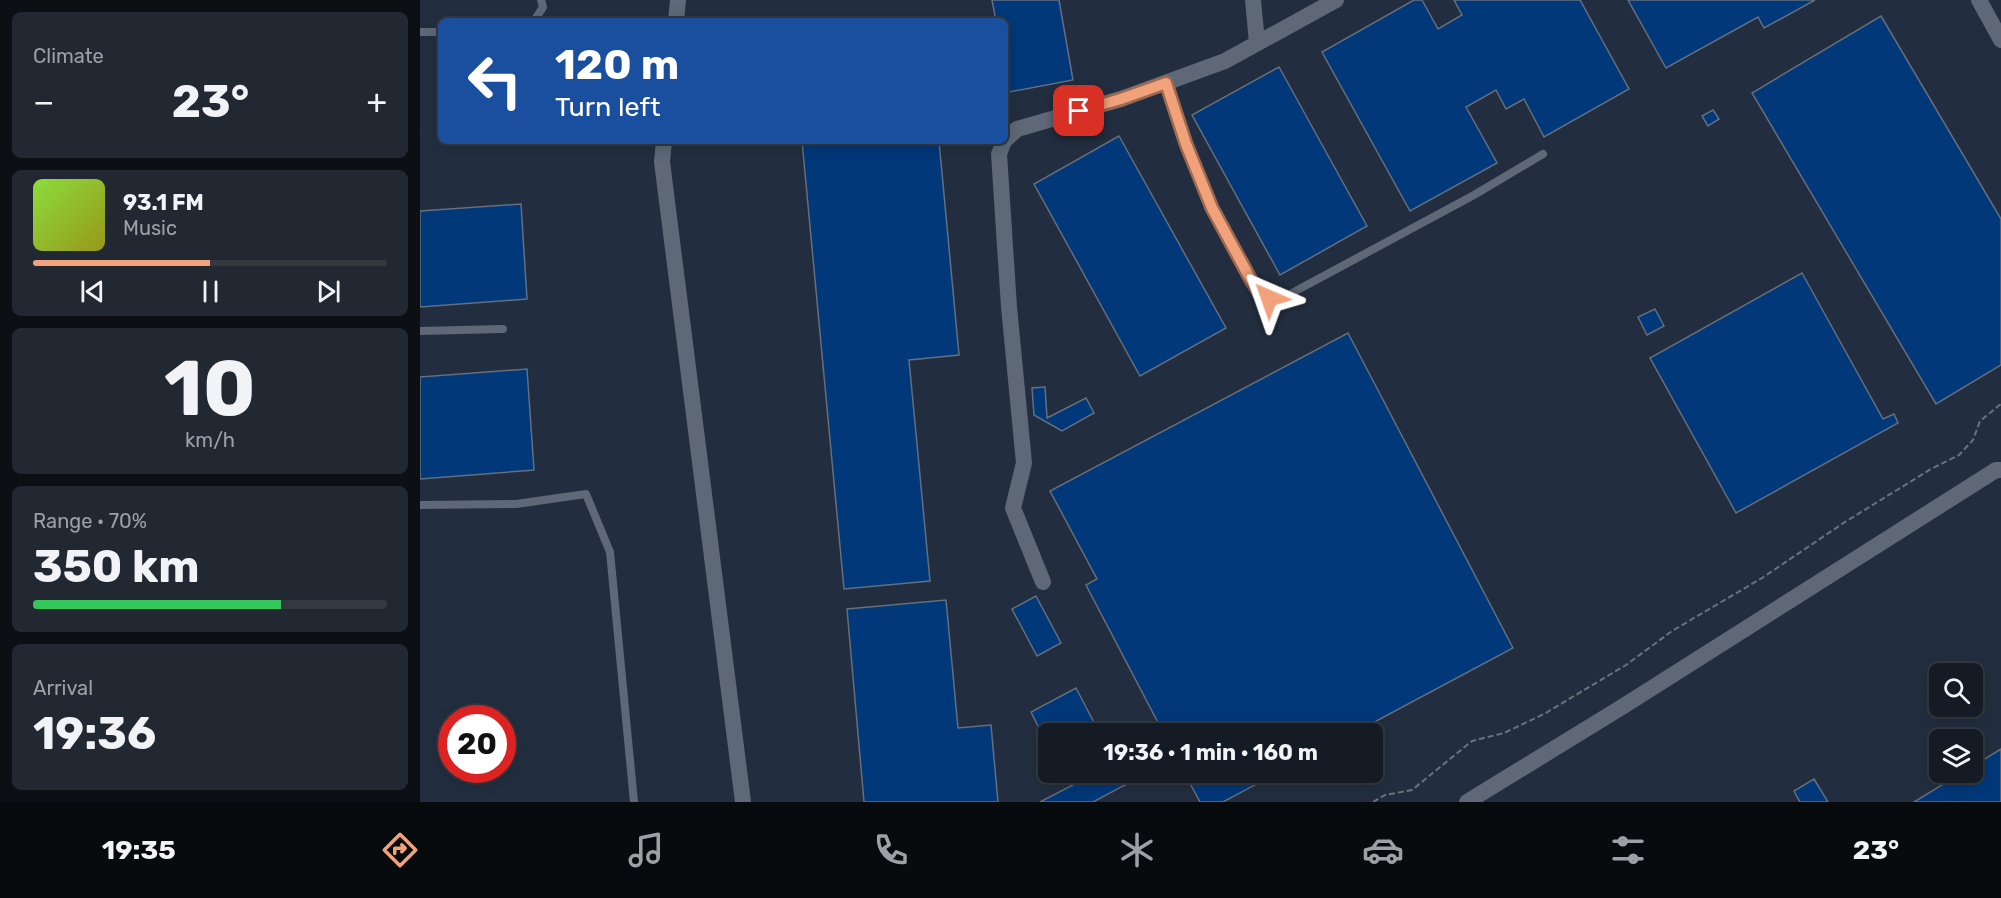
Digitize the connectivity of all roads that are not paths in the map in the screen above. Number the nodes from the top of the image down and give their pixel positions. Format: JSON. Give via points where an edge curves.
{"nodes":[{"id":1,"x":541,"y":0,"type":"edge"},
{"id":2,"x":678,"y":0,"type":"edge"},
{"id":3,"x":1253,"y":0,"type":"edge"},
{"id":4,"x":1336,"y":0,"type":"edge"},
{"id":5,"x":1979,"y":0,"type":"edge"},
{"id":6,"x":536,"y":18,"type":"edge"},
{"id":7,"x":676,"y":18,"type":"edge"},
{"id":8,"x":420,"y":32,"type":"edge"},
{"id":9,"x":438,"y":32,"type":"edge"},
{"id":10,"x":2001,"y":40,"type":"edge"},
{"id":11,"x":1257,"y":43,"type":"junction"},
{"id":12,"x":1166,"y":83,"type":"junction"},
{"id":13,"x":1008,"y":137,"type":"edge"},
{"id":14,"x":664,"y":144,"type":"edge"},
{"id":15,"x":1003,"y":144,"type":"edge"},
{"id":16,"x":1543,"y":153,"type":"dead end"},
{"id":17,"x":503,"y":329,"type":"dead end"},
{"id":18,"x":420,"y":331,"type":"edge"},
{"id":19,"x":2001,"y":470,"type":"edge"},
{"id":20,"x":420,"y":505,"type":"edge"},
{"id":21,"x":1043,"y":582,"type":"dead end"},
{"id":22,"x":634,"y":802,"type":"edge"},
{"id":23,"x":743,"y":802,"type":"edge"},
{"id":24,"x":1467,"y":802,"type":"edge"}],
"edges":[{"from":1,"to":6,"type":"lane","via":[[543,7]]},
{"from":2,"to":7,"type":"street"},
{"from":3,"to":11,"type":"street"},
{"from":4,"to":11,"type":"street"},
{"from":5,"to":10,"type":"street"},
{"from":8,"to":9,"type":"lane"},
{"from":11,"to":12,"type":"street","via":[[1225,61]]},
{"from":12,"to":13,"type":"street","via":[[1017,129]]},
{"from":12,"to":16,"type":"lane","via":[[1212,208],[1260,294],[1279,300],[1474,195]]},
{"from":14,"to":23,"type":"street","via":[[662,162]]},
{"from":15,"to":21,"type":"street","via":[[1000,177],[1024,463],[1012,508]]},
{"from":17,"to":18,"type":"lane"},
{"from":19,"to":24,"type":"street"},
{"from":20,"to":22,"type":"lane","via":[[516,504],[586,494],[610,552]]}]}
